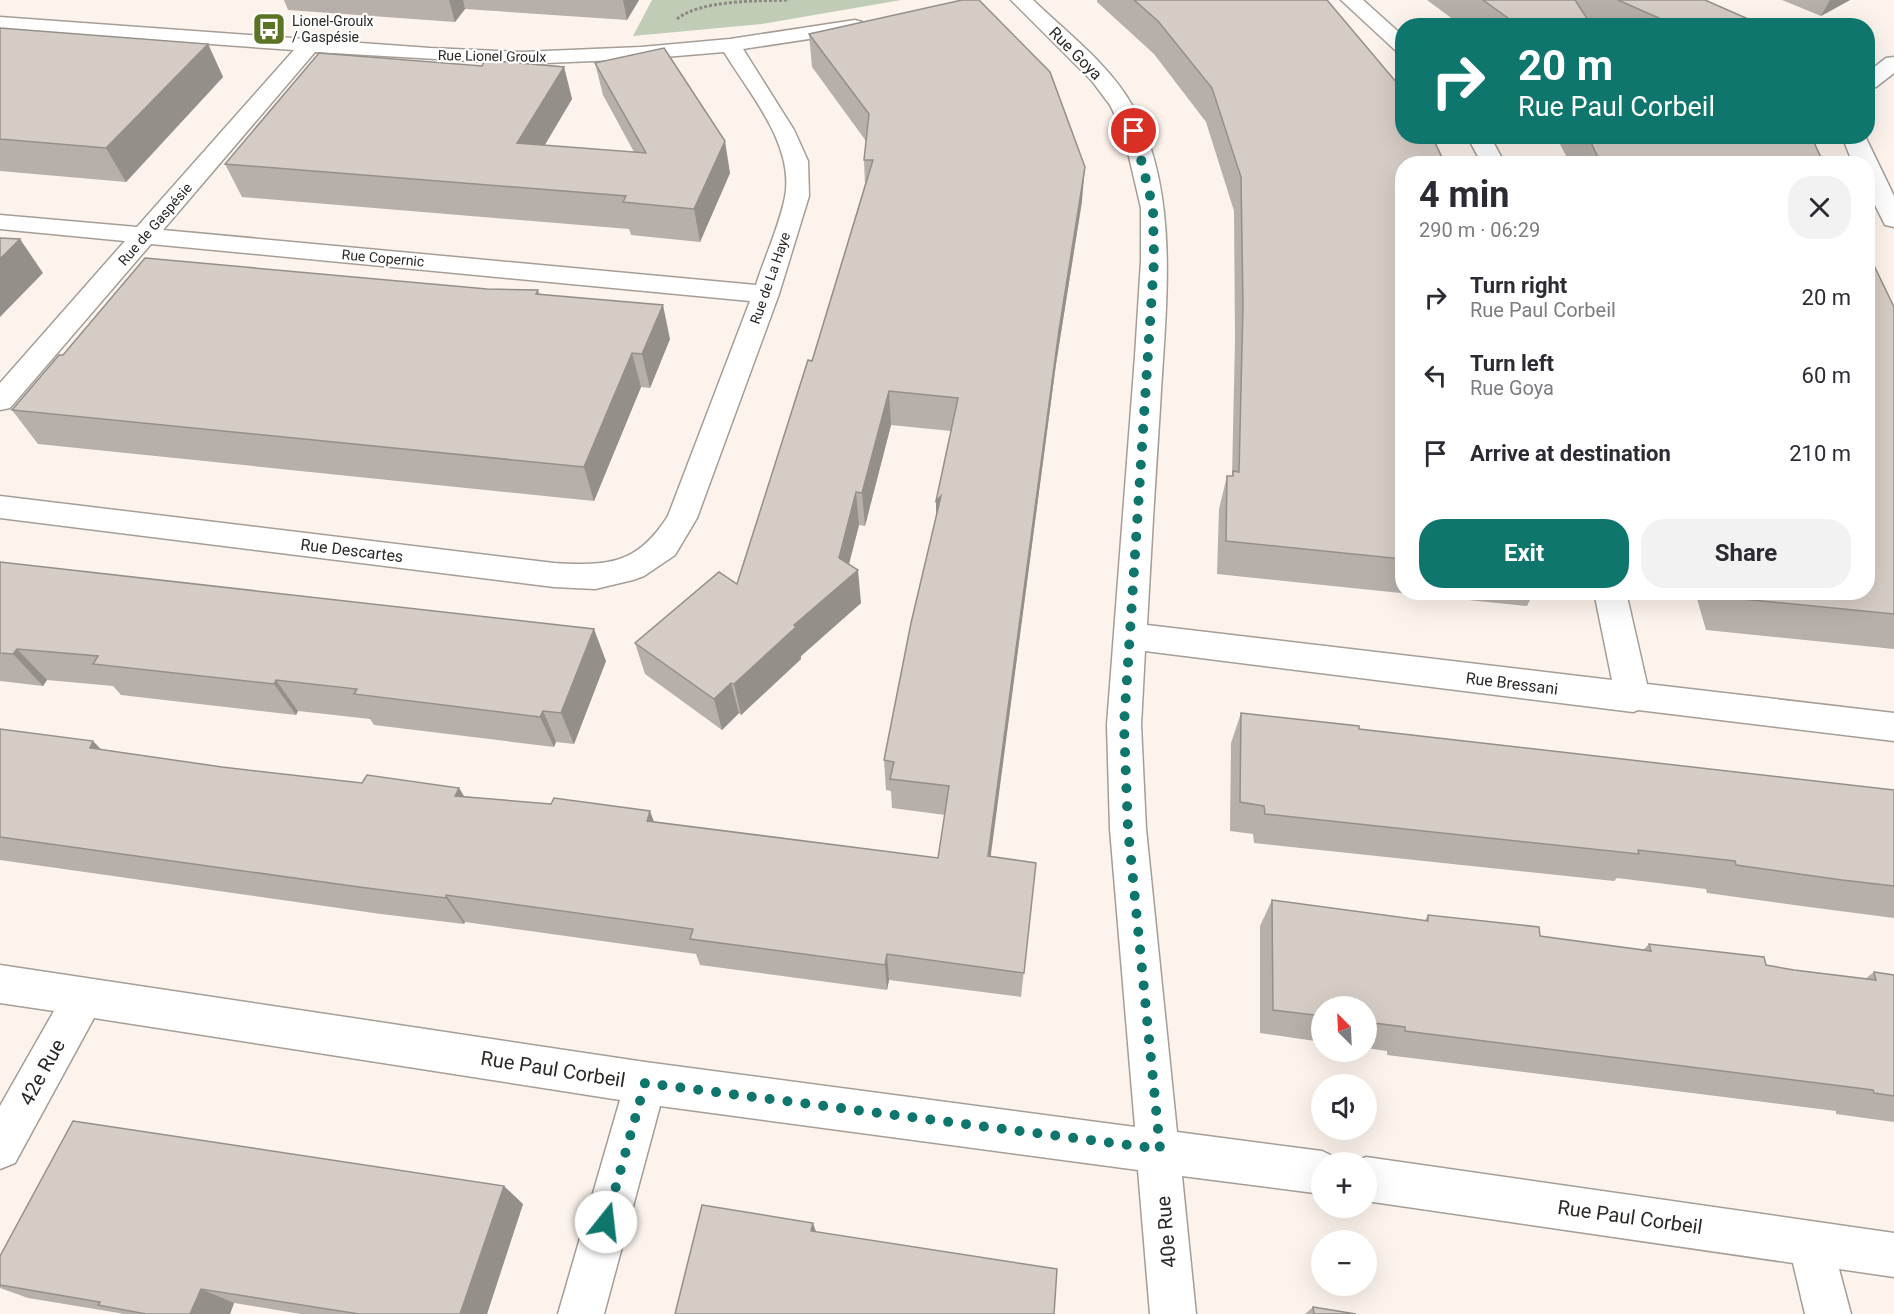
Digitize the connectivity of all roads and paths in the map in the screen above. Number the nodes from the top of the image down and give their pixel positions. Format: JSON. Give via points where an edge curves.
{"nodes":[{"id":1,"x":789,"y":0,"type":"edge"},
{"id":2,"x":1021,"y":0,"type":"edge"},
{"id":3,"x":1351,"y":0,"type":"edge"},
{"id":4,"x":0,"y":23,"type":"edge"},
{"id":5,"x":874,"y":23,"type":"edge"},
{"id":6,"x":1395,"y":40,"type":"edge"},
{"id":7,"x":730,"y":45,"type":"junction"},
{"id":8,"x":309,"y":46,"type":"junction"},
{"id":9,"x":667,"y":51,"type":"junction"},
{"id":10,"x":1875,"y":182,"type":"edge"},
{"id":11,"x":1894,"y":220,"type":"edge"},
{"id":12,"x":0,"y":222,"type":"edge"},
{"id":13,"x":145,"y":235,"type":"junction"},
{"id":14,"x":766,"y":294,"type":"junction"},
{"id":15,"x":0,"y":401,"type":"edge"},
{"id":16,"x":0,"y":507,"type":"edge"},
{"id":17,"x":682,"y":518,"type":"joint"},
{"id":18,"x":1612,"y":600,"type":"edge"},
{"id":19,"x":1131,"y":636,"type":"junction"},
{"id":20,"x":1633,"y":698,"type":"junction"},
{"id":21,"x":1894,"y":727,"type":"edge"},
{"id":22,"x":0,"y":984,"type":"edge"},
{"id":23,"x":84,"y":997,"type":"junction"},
{"id":24,"x":645,"y":1083,"type":"junction"},
{"id":25,"x":0,"y":1148,"type":"edge"},
{"id":26,"x":1160,"y":1149,"type":"junction"},
{"id":27,"x":1311,"y":1171,"type":"edge"},
{"id":28,"x":1377,"y":1181,"type":"edge"},
{"id":29,"x":1810,"y":1243,"type":"junction"},
{"id":30,"x":1894,"y":1255,"type":"edge"},
{"id":31,"x":581,"y":1314,"type":"edge"},
{"id":32,"x":1173,"y":1314,"type":"edge"},
{"id":33,"x":1828,"y":1314,"type":"edge"}],
"edges":[{"from":1,"to":9,"type":"path","via":[[690,6],[679,14]]},
{"from":2,"to":19,"type":"street","name":"Rue Goya","via":[[1100,76],[1121,104],[1134,131],[1153,208],[1154,261]]},
{"from":3,"to":6,"type":"street"},
{"from":4,"to":8,"type":"street","name":"Rue Lionel Groulx"},
{"from":5,"to":7,"type":"street","name":"Rue Lionel Groulx"},
{"from":7,"to":9,"type":"street","name":"Rue Lionel Groulx"},
{"from":7,"to":14,"type":"street","name":"Rue de La Haye","via":[[783,130],[796,161],[797,196]]},
{"from":8,"to":9,"type":"street","name":"Rue Lionel Groulx","via":[[522,57]]},
{"from":8,"to":13,"type":"street","name":"Rue de Gaspésie"},
{"from":10,"to":11,"type":"street"},
{"from":12,"to":13,"type":"street","name":"Rue Copernic"},
{"from":13,"to":14,"type":"street","name":"Rue Copernic"},
{"from":13,"to":15,"type":"street","name":"Rue de Gaspésie"},
{"from":14,"to":17,"type":"street","name":"Rue de La Haye"},
{"from":16,"to":17,"type":"street","name":"Rue Descartes","via":[[585,576],[633,568],[664,547]]},
{"from":18,"to":20,"type":"street"},
{"from":19,"to":20,"type":"street","name":"Rue Bressani"},
{"from":19,"to":26,"type":"street","name":"Rue Goya","via":[[1124,725],[1128,829]]},
{"from":20,"to":21,"type":"street","name":"Rue Bressani"},
{"from":22,"to":23,"type":"street","name":"Rue Paul Corbeil"},
{"from":23,"to":24,"type":"street","name":"Rue Paul Corbeil"},
{"from":23,"to":25,"type":"street","name":"42e Rue"},
{"from":24,"to":26,"type":"street","name":"Rue Paul Corbeil"},
{"from":24,"to":31,"type":"street"},
{"from":26,"to":27,"type":"street","name":"Rue Paul Corbeil"},
{"from":26,"to":32,"type":"street","name":"40e Rue"},
{"from":28,"to":29,"type":"street","name":"Rue Paul Corbeil"},
{"from":29,"to":30,"type":"street","name":"Rue Paul Corbeil"},
{"from":29,"to":33,"type":"street"}]}
